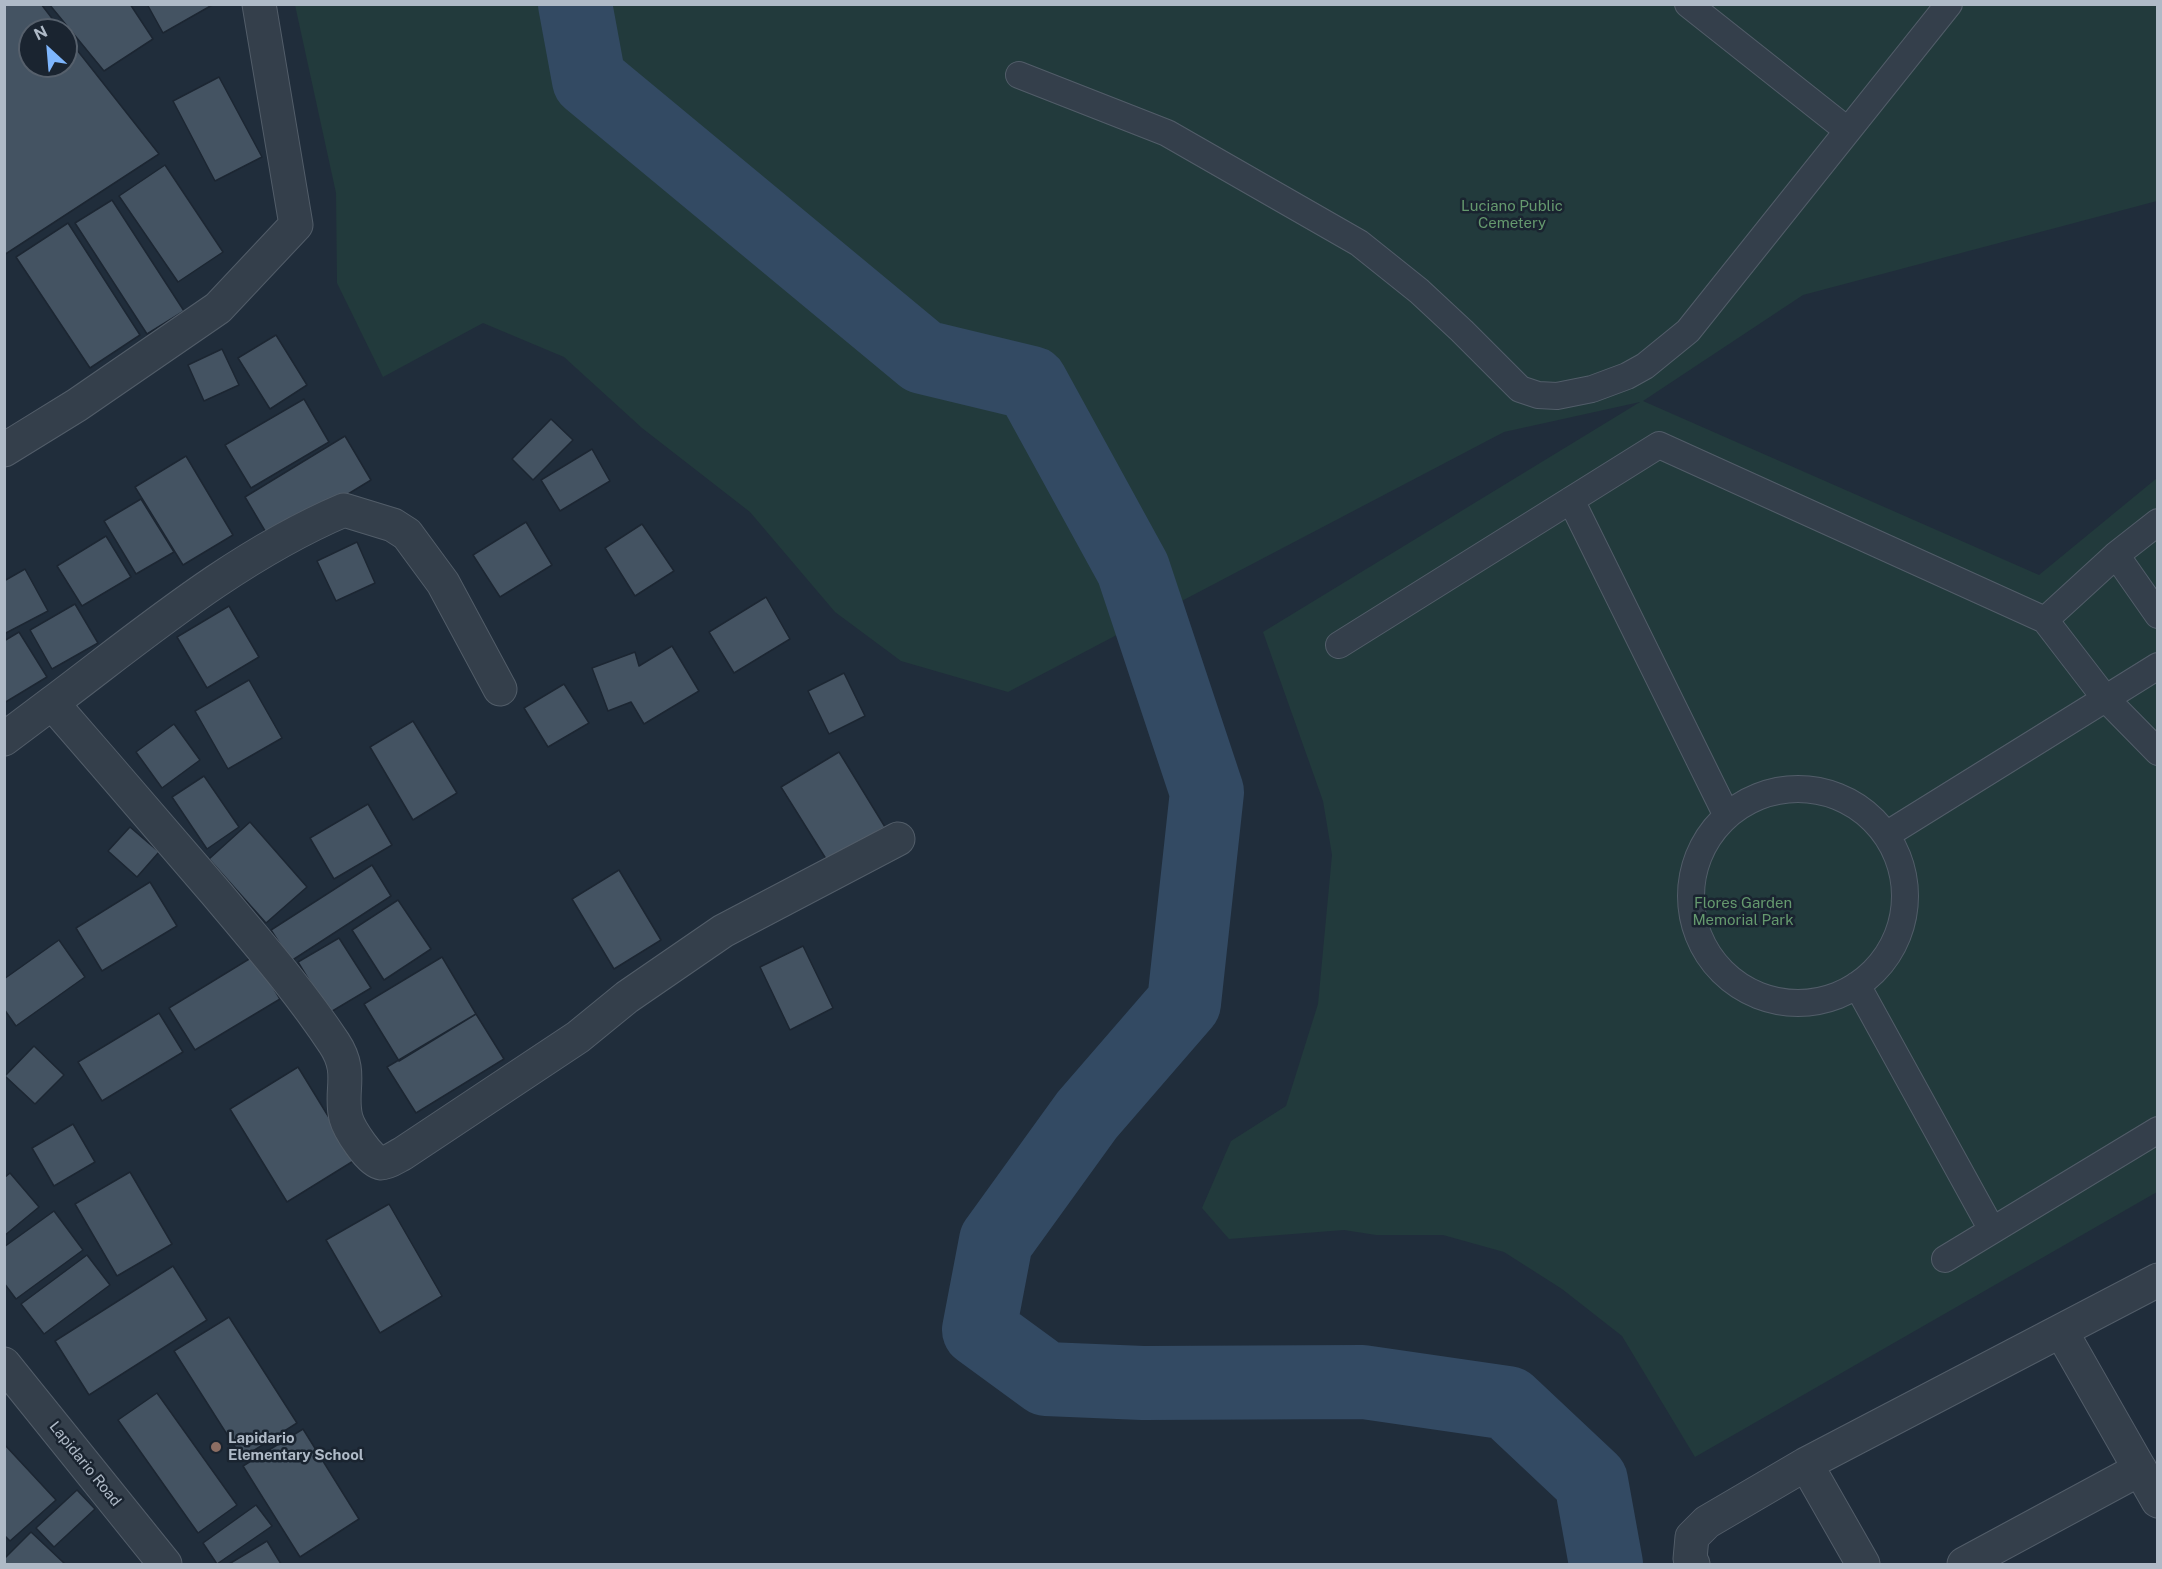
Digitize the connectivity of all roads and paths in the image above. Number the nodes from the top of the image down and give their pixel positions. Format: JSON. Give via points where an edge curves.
{"nodes":[{"id":1,"x":259,"y":4,"type":"edge"},
{"id":2,"x":1688,"y":4,"type":"edge"},
{"id":3,"x":1949,"y":4,"type":"edge"},
{"id":4,"x":1019,"y":75,"type":"dead end"},
{"id":5,"x":1847,"y":130,"type":"junction"},
{"id":6,"x":4,"y":450,"type":"edge"},
{"id":7,"x":1571,"y":500,"type":"junction"},
{"id":8,"x":2157,"y":522,"type":"edge"},
{"id":9,"x":2116,"y":555,"type":"junction"},
{"id":10,"x":2157,"y":615,"type":"edge"},
{"id":11,"x":2045,"y":620,"type":"junction"},
{"id":12,"x":1339,"y":645,"type":"dead end"},
{"id":13,"x":2157,"y":666,"type":"edge"},
{"id":14,"x":500,"y":689,"type":"dead end"},
{"id":15,"x":2106,"y":698,"type":"junction"},
{"id":16,"x":52,"y":703,"type":"junction"},
{"id":17,"x":4,"y":739,"type":"edge"},
{"id":18,"x":2157,"y":752,"type":"edge"},
{"id":19,"x":1727,"y":816,"type":"junction"},
{"id":20,"x":1886,"y":835,"type":"junction"},
{"id":21,"x":898,"y":839,"type":"dead end"},
{"id":22,"x":1857,"y":986,"type":"junction"},
{"id":23,"x":2157,"y":1130,"type":"edge"},
{"id":24,"x":1992,"y":1230,"type":"junction"},
{"id":25,"x":1945,"y":1259,"type":"dead end"},
{"id":26,"x":2157,"y":1280,"type":"edge"},
{"id":27,"x":2061,"y":1331,"type":"junction"},
{"id":28,"x":4,"y":1364,"type":"edge"},
{"id":29,"x":1806,"y":1464,"type":"junction"},
{"id":30,"x":2140,"y":1469,"type":"junction"},
{"id":31,"x":2157,"y":1501,"type":"edge"},
{"id":32,"x":165,"y":1564,"type":"edge"},
{"id":33,"x":1693,"y":1564,"type":"edge"},
{"id":34,"x":1863,"y":1564,"type":"edge"},
{"id":35,"x":1964,"y":1564,"type":"edge"}],
"edges":[{"from":1,"to":6,"type":"street","via":[[296,225],[218,308]]},
{"from":2,"to":5,"type":"lane"},
{"from":3,"to":5,"type":"lane"},
{"from":4,"to":5,"type":"lane","via":[[1167,133],[1359,243],[1419,291],[1520,389],[1538,395],[1575,393],[1610,382],[1645,366],[1674,344],[1743,264]]},
{"from":7,"to":11,"type":"lane","via":[[1659,445]]},
{"from":7,"to":12,"type":"lane"},
{"from":7,"to":19,"type":"lane"},
{"from":8,"to":9,"type":"lane"},
{"from":9,"to":10,"type":"lane"},
{"from":9,"to":11,"type":"lane"},
{"from":11,"to":15,"type":"lane"},
{"from":13,"to":15,"type":"lane"},
{"from":14,"to":16,"type":"street","via":[[443,583],[406,534],[393,525],[344,510],[319,520],[218,578]]},
{"from":15,"to":18,"type":"lane"},
{"from":15,"to":20,"type":"lane"},
{"from":16,"to":17,"type":"street"},
{"from":16,"to":21,"type":"street","via":[[285,975],[321,1023],[338,1048],[345,1068],[346,1120],[367,1154],[384,1163],[578,1036],[723,931]]},
{"from":19,"to":20,"type":"lane","via":[[1752,799],[1781,790],[1811,790],[1840,798],[1866,813]]},
{"from":19,"to":22,"type":"lane","via":[[1706,840],[1693,870],[1690,902],[1696,933],[1712,962],[1735,984],[1764,999],[1796,1003],[1828,999]]},
{"from":20,"to":22,"type":"lane","via":[[1899,861],[1905,888],[1903,917],[1894,943],[1879,967]]},
{"from":22,"to":24,"type":"lane"},
{"from":23,"to":24,"type":"lane"},
{"from":24,"to":25,"type":"lane"},
{"from":26,"to":27,"type":"street"},
{"from":27,"to":29,"type":"street"},
{"from":27,"to":30,"type":"street"},
{"from":28,"to":32,"type":"street","name":"Lapidario Road"},
{"from":29,"to":33,"type":"street","via":[[1707,1522],[1692,1537]]},
{"from":29,"to":34,"type":"street"},
{"from":30,"to":31,"type":"street"},
{"from":30,"to":35,"type":"street"}]}
